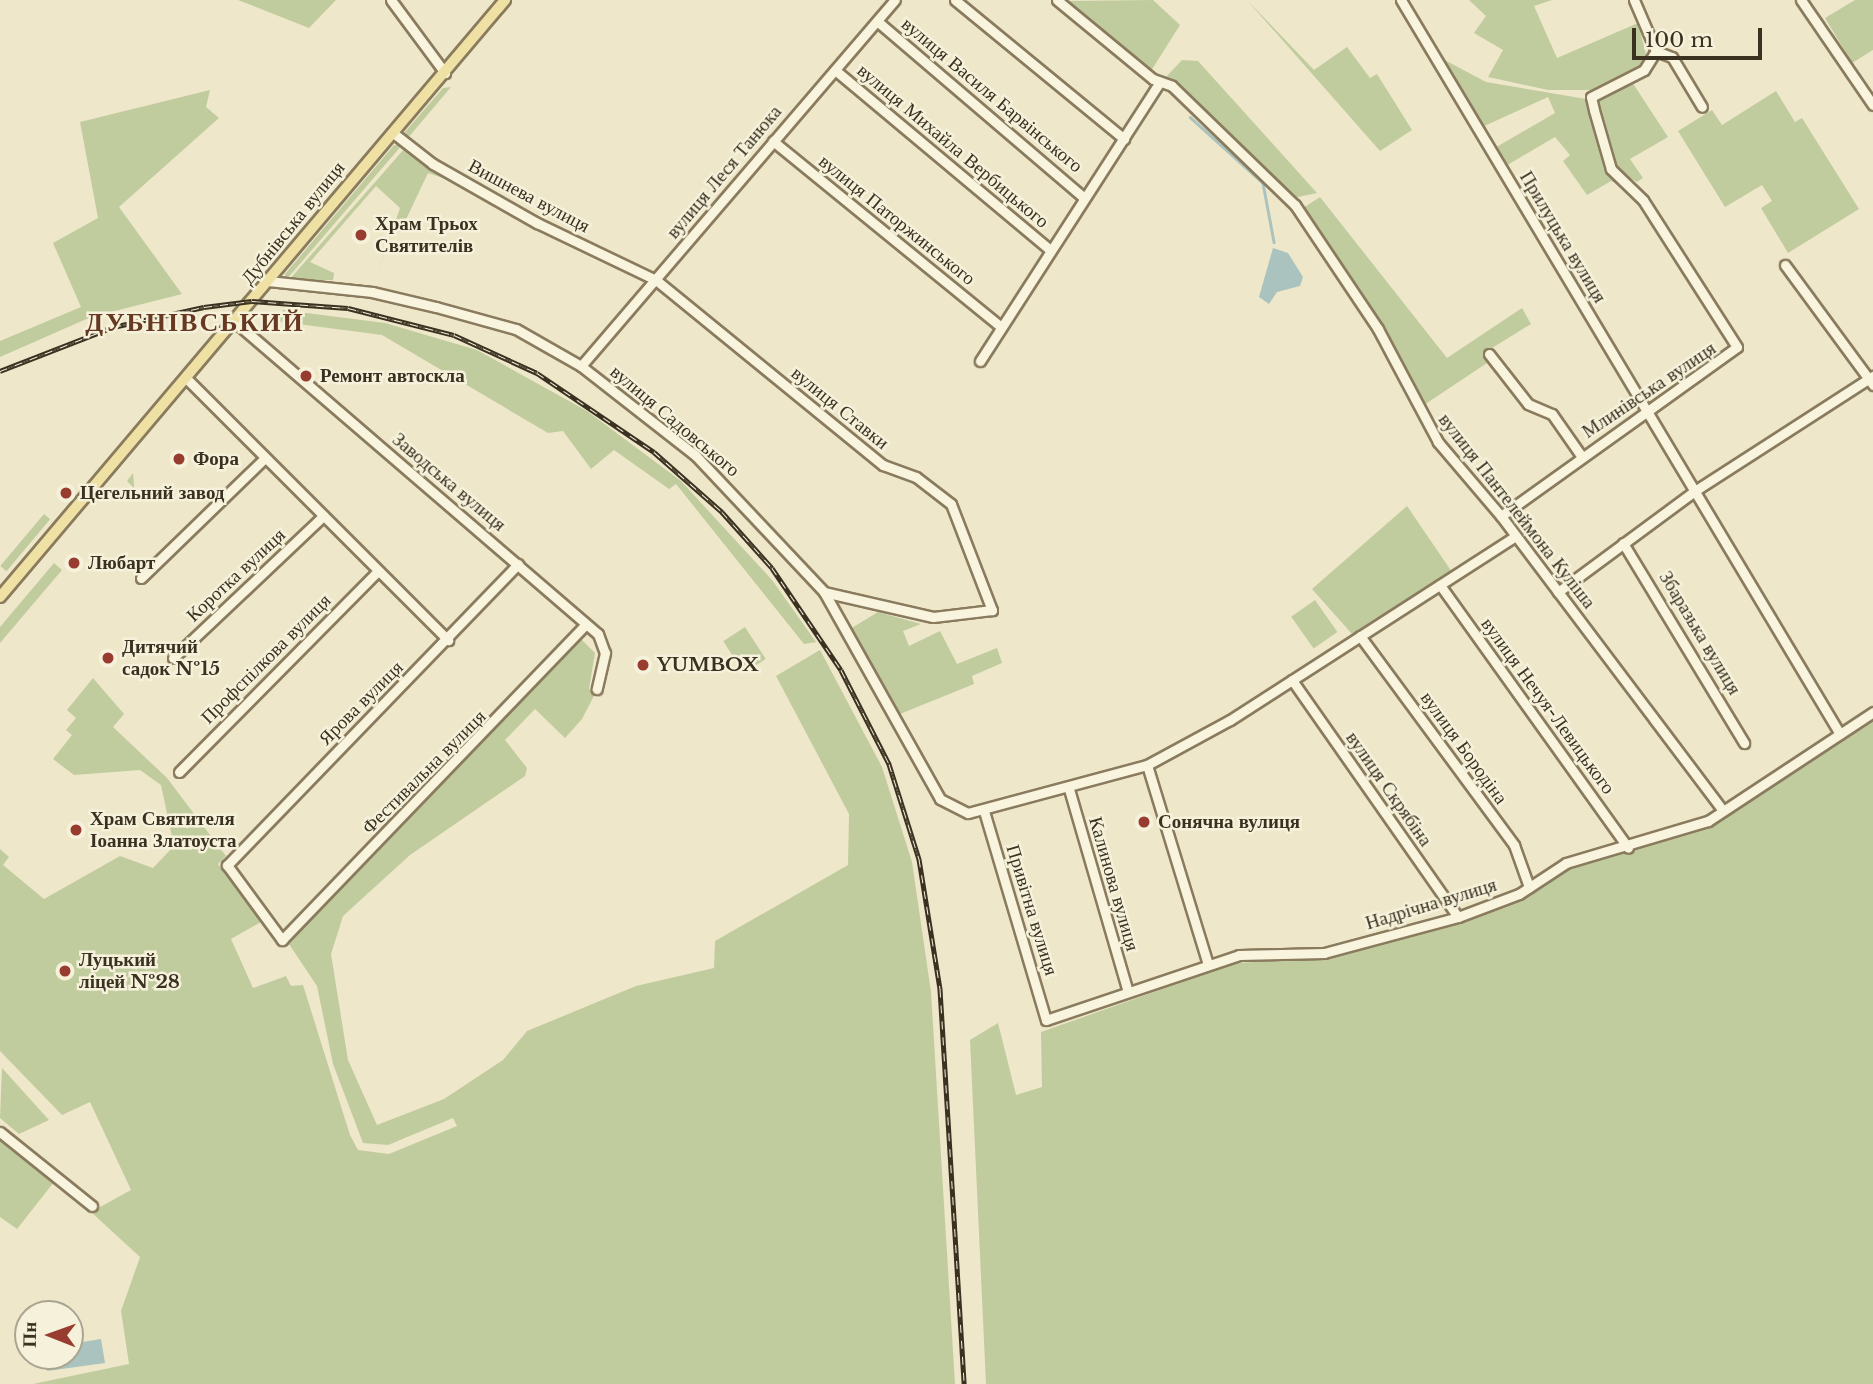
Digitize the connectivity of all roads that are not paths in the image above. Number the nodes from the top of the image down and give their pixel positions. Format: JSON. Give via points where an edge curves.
{"nodes":[{"id":1,"x":390,"y":0,"type":"edge"},
{"id":2,"x":505,"y":0,"type":"edge"},
{"id":3,"x":894,"y":0,"type":"edge"},
{"id":4,"x":956,"y":0,"type":"edge"},
{"id":5,"x":1057,"y":0,"type":"edge"},
{"id":6,"x":1401,"y":0,"type":"edge"},
{"id":7,"x":1634,"y":0,"type":"edge"},
{"id":8,"x":1801,"y":0,"type":"edge"},
{"id":9,"x":877,"y":21,"type":"junction"},
{"id":10,"x":1656,"y":51,"type":"junction"},
{"id":11,"x":835,"y":70,"type":"junction"},
{"id":12,"x":444,"y":73,"type":"junction"},
{"id":13,"x":1160,"y":82,"type":"junction"},
{"id":14,"x":1873,"y":105,"type":"edge"},
{"id":15,"x":1702,"y":107,"type":"dead end"},
{"id":16,"x":392,"y":132,"type":"junction"},
{"id":17,"x":1124,"y":139,"type":"junction"},
{"id":18,"x":773,"y":141,"type":"junction"},
{"id":19,"x":1083,"y":197,"type":"junction"},
{"id":20,"x":1049,"y":249,"type":"junction"},
{"id":21,"x":1785,"y":265,"type":"dead end"},
{"id":22,"x":656,"y":280,"type":"junction"},
{"id":23,"x":268,"y":281,"type":"junction"},
{"id":24,"x":234,"y":321,"type":"junction"},
{"id":25,"x":1000,"y":326,"type":"junction"},
{"id":26,"x":1489,"y":354,"type":"dead end"},
{"id":27,"x":980,"y":361,"type":"dead end"},
{"id":28,"x":581,"y":366,"type":"junction"},
{"id":29,"x":186,"y":378,"type":"junction"},
{"id":30,"x":1872,"y":380,"type":"edge"},
{"id":31,"x":1647,"y":412,"type":"junction"},
{"id":32,"x":1582,"y":457,"type":"junction"},
{"id":33,"x":265,"y":458,"type":"junction"},
{"id":34,"x":1696,"y":490,"type":"junction"},
{"id":35,"x":323,"y":516,"type":"junction"},
{"id":36,"x":1502,"y":516,"type":"junction"},
{"id":37,"x":1515,"y":536,"type":"junction"},
{"id":38,"x":1623,"y":542,"type":"junction"},
{"id":39,"x":519,"y":564,"type":"junction"},
{"id":40,"x":378,"y":571,"type":"junction"},
{"id":41,"x":141,"y":578,"type":"dead end"},
{"id":42,"x":1440,"y":585,"type":"junction"},
{"id":43,"x":824,"y":592,"type":"junction"},
{"id":44,"x":1558,"y":592,"type":"junction"},
{"id":45,"x":0,"y":597,"type":"edge"},
{"id":46,"x":586,"y":624,"type":"junction"},
{"id":47,"x":1360,"y":636,"type":"junction"},
{"id":48,"x":448,"y":640,"type":"junction"},
{"id":49,"x":173,"y":659,"type":"dead end"},
{"id":50,"x":1292,"y":680,"type":"junction"},
{"id":51,"x":597,"y":689,"type":"dead end"},
{"id":52,"x":1873,"y":712,"type":"edge"},
{"id":53,"x":1840,"y":734,"type":"junction"},
{"id":54,"x":1744,"y":743,"type":"dead end"},
{"id":55,"x":1147,"y":765,"type":"junction"},
{"id":56,"x":179,"y":772,"type":"dead end"},
{"id":57,"x":1069,"y":789,"type":"junction"},
{"id":58,"x":1722,"y":809,"type":"junction"},
{"id":59,"x":984,"y":811,"type":"junction"},
{"id":60,"x":1628,"y":848,"type":"junction"},
{"id":61,"x":227,"y":865,"type":"joint"},
{"id":62,"x":1529,"y":887,"type":"junction"},
{"id":63,"x":1458,"y":917,"type":"junction"},
{"id":64,"x":1208,"y":964,"type":"junction"},
{"id":65,"x":1127,"y":989,"type":"junction"},
{"id":66,"x":1046,"y":1020,"type":"joint"},
{"id":67,"x":0,"y":1132,"type":"edge"},
{"id":68,"x":92,"y":1206,"type":"dead end"}],
"edges":[{"from":1,"to":12,"type":"street"},
{"from":2,"to":12,"type":"main road","name":"Дубнівська вулиця"},
{"from":3,"to":9,"type":"street","name":"вулиця Леся Танюка"},
{"from":4,"to":17,"type":"street"},
{"from":5,"to":13,"type":"street","name":"вулиця Пантелеймона Куліша"},
{"from":6,"to":31,"type":"street","name":"Прилуцька вулиця"},
{"from":7,"to":10,"type":"street"},
{"from":8,"to":14,"type":"street"},
{"from":9,"to":11,"type":"street","name":"вулиця Леся Танюка"},
{"from":9,"to":19,"type":"street","name":"вулиця Василя Барвінського"},
{"from":10,"to":15,"type":"street","via":[[1672,57]]},
{"from":10,"to":31,"type":"street","name":"Млинівська вулиця","via":[[1644,70],[1591,97],[1611,169],[1643,200],[1738,340],[1734,353]]},
{"from":11,"to":18,"type":"street","name":"вулиця Леся Танюка"},
{"from":11,"to":20,"type":"street","name":"вулиця Михайла Вербицького"},
{"from":12,"to":16,"type":"main road","name":"Дубнівська вулиця"},
{"from":13,"to":17,"type":"street"},
{"from":13,"to":36,"type":"street","name":"вулиця Пантелеймона Куліша","via":[[1224,132],[1295,205],[1378,329],[1438,442]]},
{"from":16,"to":22,"type":"street","name":"Вишнева вулиця","via":[[433,164]]},
{"from":16,"to":23,"type":"main road","name":"Дубнівська вулиця"},
{"from":17,"to":19,"type":"street"},
{"from":18,"to":22,"type":"street","name":"вулиця Леся Танюка"},
{"from":18,"to":25,"type":"street","name":"вулиця Паторжинського"},
{"from":19,"to":20,"type":"street"},
{"from":20,"to":25,"type":"street"},
{"from":21,"to":30,"type":"street"},
{"from":22,"to":28,"type":"street","name":"вулиця Леся Танюка"},
{"from":22,"to":43,"type":"street","name":"вулиця Ставки","via":[[883,465],[915,477],[951,504],[992,610],[933,617]]},
{"from":23,"to":24,"type":"main road","name":"Дубнівська вулиця"},
{"from":23,"to":28,"type":"street","name":"вулиця Садовського","via":[[372,292],[436,307],[516,329]]},
{"from":24,"to":29,"type":"main road","name":"Дубнівська вулиця"},
{"from":24,"to":39,"type":"street","name":"Заводська вулиця"},
{"from":25,"to":27,"type":"street"},
{"from":26,"to":32,"type":"street","via":[[1528,404],[1552,414]]},
{"from":28,"to":43,"type":"street","name":"вулиця Садовського","via":[[696,456]]},
{"from":29,"to":33,"type":"street"},
{"from":29,"to":45,"type":"main road","name":"Дубнівська вулиця"},
{"from":30,"to":34,"type":"street"},
{"from":31,"to":32,"type":"street","name":"Млинівська вулиця"},
{"from":31,"to":34,"type":"street","name":"Прилуцька вулиця"},
{"from":32,"to":36,"type":"street","name":"Млинівська вулиця"},
{"from":33,"to":35,"type":"street"},
{"from":33,"to":41,"type":"street"},
{"from":34,"to":38,"type":"street"},
{"from":34,"to":53,"type":"street","name":"Прилуцька вулиця"},
{"from":35,"to":40,"type":"street"},
{"from":35,"to":49,"type":"street","name":"Коротка вулиця"},
{"from":36,"to":37,"type":"street","name":"вулиця Пантелеймона Куліша"},
{"from":37,"to":42,"type":"street"},
{"from":37,"to":44,"type":"street","name":"вулиця Пантелеймона Куліша"},
{"from":38,"to":44,"type":"street"},
{"from":38,"to":54,"type":"street","name":"Збаразька вулиця"},
{"from":39,"to":46,"type":"street","name":"Заводська вулиця"},
{"from":39,"to":48,"type":"street","name":"Ярова вулиця"},
{"from":40,"to":48,"type":"street"},
{"from":40,"to":56,"type":"street","name":"Профспілкова вулиця"},
{"from":42,"to":47,"type":"street"},
{"from":42,"to":60,"type":"street","name":"вулиця Нечуя-Левицького"},
{"from":43,"to":59,"type":"street","name":"вулиця Садовського","via":[[940,799],[952,808]]},
{"from":44,"to":58,"type":"street","name":"вулиця Пантелеймона Куліша"},
{"from":46,"to":51,"type":"street","name":"Заводська вулиця","via":[[605,653]]},
{"from":46,"to":61,"type":"street","name":"Фестивальна вулиця","via":[[282,940]]},
{"from":47,"to":50,"type":"street"},
{"from":47,"to":62,"type":"street","name":"вулиця Бородіна","via":[[1514,845]]},
{"from":48,"to":61,"type":"street","name":"Ярова вулиця"},
{"from":50,"to":55,"type":"street"},
{"from":50,"to":63,"type":"street","name":"вулиця Скрябіна"},
{"from":52,"to":53,"type":"street","name":"Надрічна вулиця"},
{"from":53,"to":58,"type":"street","name":"Надрічна вулиця"},
{"from":55,"to":57,"type":"street"},
{"from":55,"to":64,"type":"street"},
{"from":57,"to":59,"type":"street"},
{"from":57,"to":65,"type":"street","name":"Калинова вулиця"},
{"from":58,"to":60,"type":"street","name":"Надрічна вулиця","via":[[1708,821]]},
{"from":59,"to":66,"type":"street","name":"Привітна вулиця"},
{"from":60,"to":62,"type":"street","name":"Надрічна вулиця","via":[[1566,863]]},
{"from":62,"to":63,"type":"street","name":"Надрічна вулиця"},
{"from":63,"to":64,"type":"street","name":"Надрічна вулиця","via":[[1324,953],[1239,955]]},
{"from":64,"to":65,"type":"street","name":"Надрічна вулиця"},
{"from":65,"to":66,"type":"street","name":"Надрічна вулиця"},
{"from":67,"to":68,"type":"street"}]}
